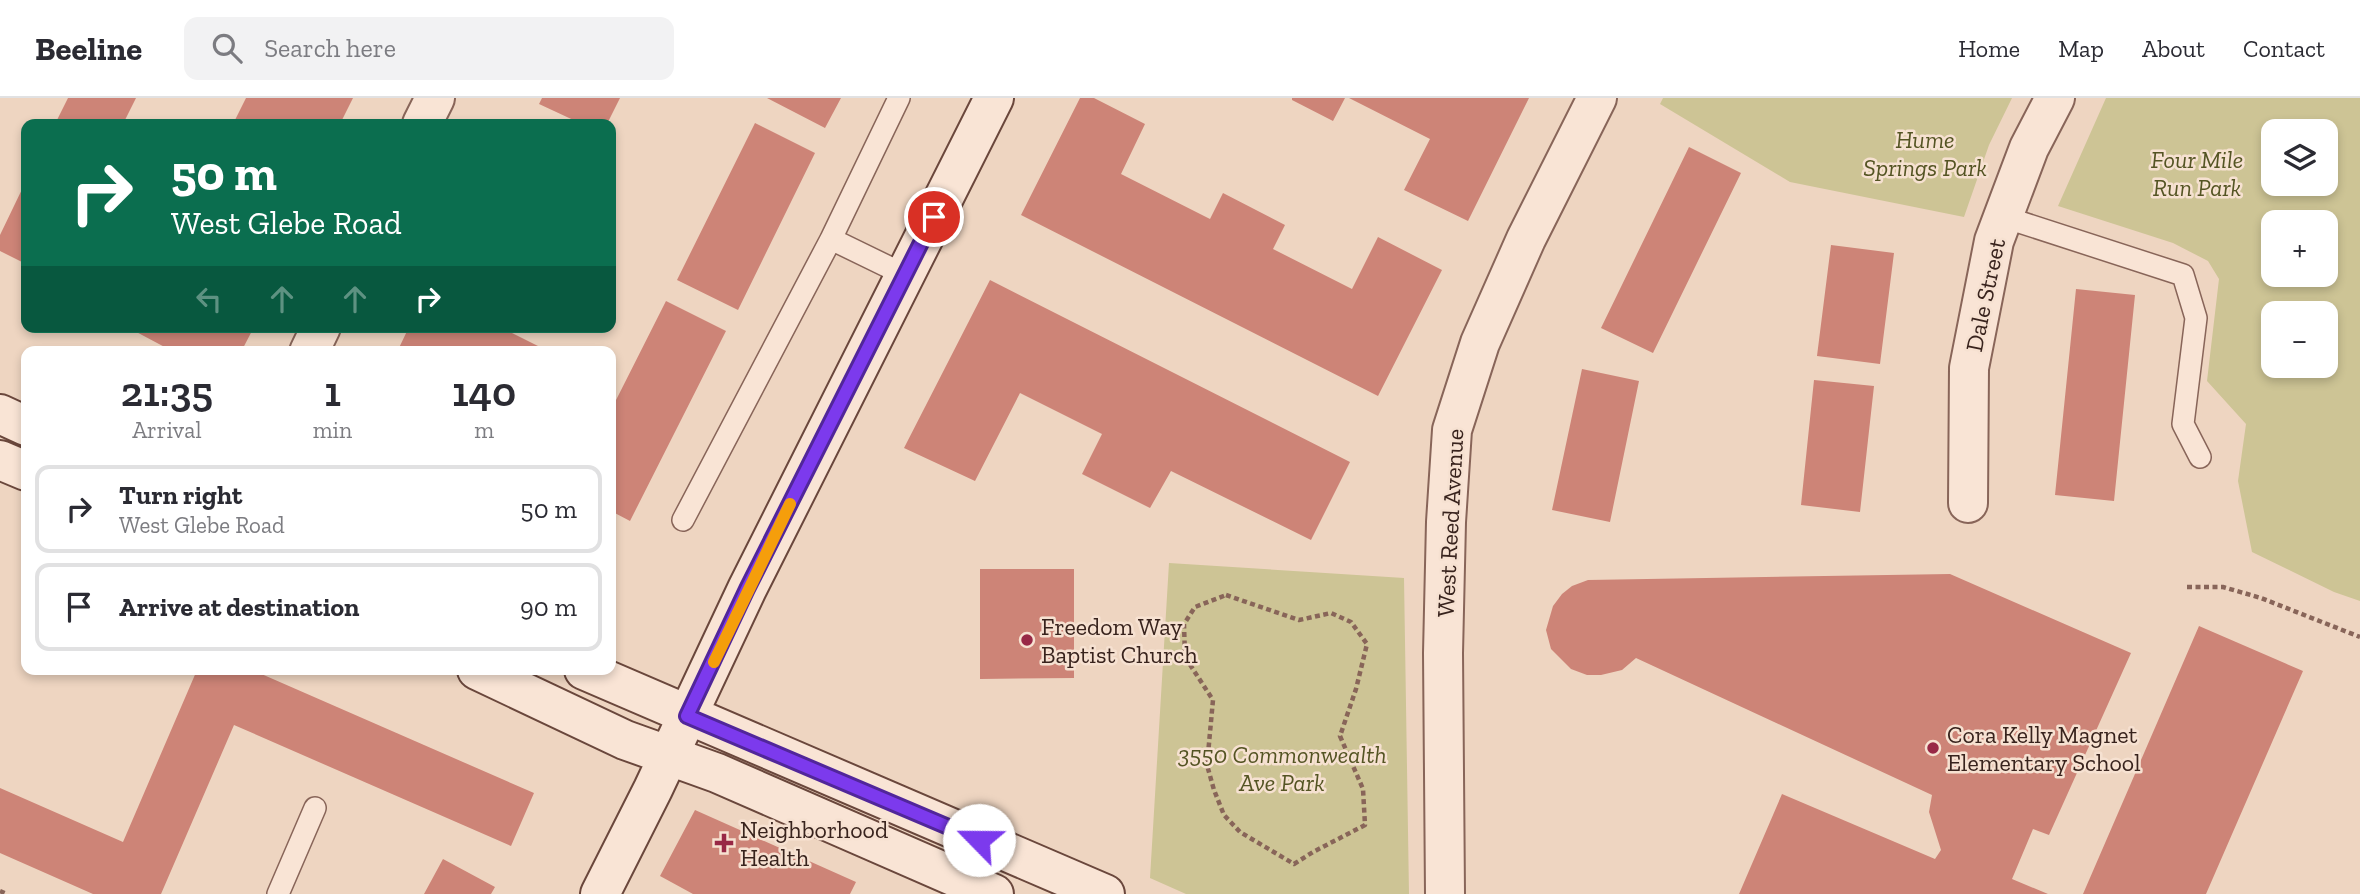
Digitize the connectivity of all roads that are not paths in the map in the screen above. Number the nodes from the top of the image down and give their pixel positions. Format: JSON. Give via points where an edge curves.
{"nodes":[{"id":1,"x":435,"y":98,"type":"edge"},
{"id":2,"x":899,"y":98,"type":"edge"},
{"id":3,"x":994,"y":98,"type":"edge"},
{"id":4,"x":1597,"y":98,"type":"edge"},
{"id":5,"x":2055,"y":98,"type":"edge"},
{"id":6,"x":424,"y":119,"type":"edge"},
{"id":7,"x":2004,"y":217,"type":"junction"},
{"id":8,"x":831,"y":239,"type":"junction"},
{"id":9,"x":905,"y":275,"type":"junction"},
{"id":10,"x":0,"y":414,"type":"edge"},
{"id":11,"x":21,"y":424,"type":"edge"},
{"id":12,"x":2200,"y":457,"type":"dead end"},
{"id":13,"x":0,"y":460,"type":"edge"},
{"id":14,"x":21,"y":469,"type":"edge"},
{"id":15,"x":1968,"y":503,"type":"dead end"},
{"id":16,"x":683,"y":520,"type":"dead end"},
{"id":17,"x":488,"y":675,"type":"edge"},
{"id":18,"x":595,"y":675,"type":"edge"},
{"id":19,"x":687,"y":716,"type":"junction"},
{"id":20,"x":668,"y":755,"type":"junction"},
{"id":21,"x":315,"y":808,"type":"dead end"},
{"id":22,"x":278,"y":894,"type":"edge"},
{"id":23,"x":600,"y":894,"type":"edge"},
{"id":24,"x":994,"y":894,"type":"edge"},
{"id":25,"x":1105,"y":894,"type":"edge"},
{"id":26,"x":1445,"y":894,"type":"edge"}],
"edges":[{"from":1,"to":6,"type":"street"},
{"from":2,"to":8,"type":"lane"},
{"from":3,"to":9,"type":"street"},
{"from":4,"to":26,"type":"street","name":"West Reed Avenue","via":[[1480,343],[1452,430],[1444,639]]},
{"from":5,"to":7,"type":"street","name":"Dale Street","via":[[2029,148]]},
{"from":7,"to":12,"type":"lane","via":[[2183,275],[2196,318],[2183,424]]},
{"from":7,"to":15,"type":"street","name":"Dale Street","via":[[1994,241],[1969,368]]},
{"from":8,"to":9,"type":"lane"},
{"from":8,"to":16,"type":"lane"},
{"from":9,"to":19,"type":"street"},
{"from":10,"to":11,"type":"street"},
{"from":13,"to":14,"type":"street"},
{"from":17,"to":20,"type":"street","via":[[625,740]]},
{"from":18,"to":19,"type":"street"},
{"from":19,"to":20,"type":"street"},
{"from":19,"to":25,"type":"street"},
{"from":20,"to":23,"type":"street"},
{"from":20,"to":24,"type":"street"},
{"from":21,"to":22,"type":"lane"}]}
